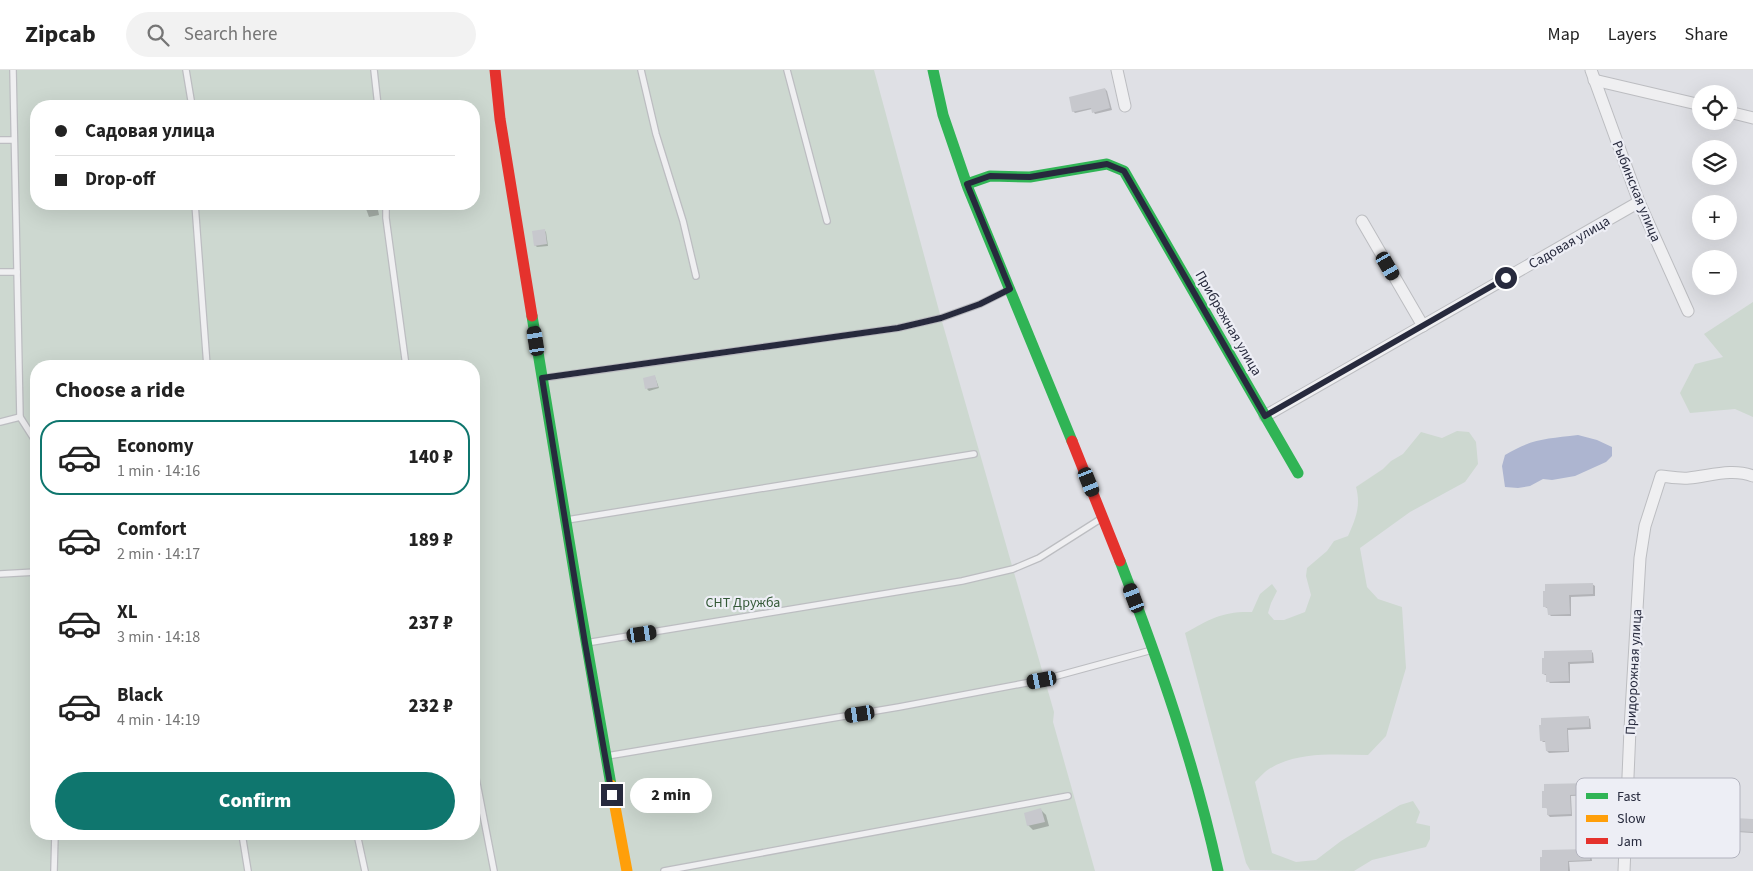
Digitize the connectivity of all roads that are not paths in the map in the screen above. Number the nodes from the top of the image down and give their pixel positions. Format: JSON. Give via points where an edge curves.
{"nodes":[{"id":1,"x":12,"y":70,"type":"edge"},
{"id":2,"x":186,"y":70,"type":"edge"},
{"id":3,"x":374,"y":70,"type":"edge"},
{"id":4,"x":495,"y":70,"type":"edge"},
{"id":5,"x":641,"y":70,"type":"edge"},
{"id":6,"x":787,"y":70,"type":"edge"},
{"id":7,"x":933,"y":70,"type":"edge"},
{"id":8,"x":1116,"y":70,"type":"edge"},
{"id":9,"x":1592,"y":75,"type":"edge"},
{"id":10,"x":191,"y":100,"type":"edge"},
{"id":11,"x":377,"y":100,"type":"edge"},
{"id":12,"x":1692,"y":103,"type":"edge"},
{"id":13,"x":1125,"y":106,"type":"dead end"},
{"id":14,"x":1737,"y":114,"type":"edge"},
{"id":15,"x":1753,"y":118,"type":"edge"},
{"id":16,"x":0,"y":140,"type":"edge"},
{"id":17,"x":14,"y":140,"type":"junction"},
{"id":18,"x":967,"y":184,"type":"junction"},
{"id":19,"x":1639,"y":202,"type":"junction"},
{"id":20,"x":195,"y":210,"type":"edge"},
{"id":21,"x":387,"y":210,"type":"edge"},
{"id":22,"x":827,"y":221,"type":"dead end"},
{"id":23,"x":1362,"y":221,"type":"dead end"},
{"id":24,"x":0,"y":272,"type":"edge"},
{"id":25,"x":17,"y":272,"type":"junction"},
{"id":26,"x":696,"y":276,"type":"dead end"},
{"id":27,"x":1010,"y":289,"type":"junction"},
{"id":28,"x":1688,"y":311,"type":"dead end"},
{"id":29,"x":1423,"y":326,"type":"junction"},
{"id":30,"x":206,"y":360,"type":"edge"},
{"id":31,"x":405,"y":360,"type":"edge"},
{"id":32,"x":542,"y":378,"type":"junction"},
{"id":33,"x":1265,"y":416,"type":"junction"},
{"id":34,"x":20,"y":417,"type":"junction"},
{"id":35,"x":0,"y":422,"type":"edge"},
{"id":36,"x":30,"y":433,"type":"edge"},
{"id":37,"x":974,"y":454,"type":"dead end"},
{"id":38,"x":1298,"y":473,"type":"dead end"},
{"id":39,"x":1753,"y":476,"type":"edge"},
{"id":40,"x":1103,"y":516,"type":"junction"},
{"id":41,"x":566,"y":520,"type":"junction"},
{"id":42,"x":30,"y":572,"type":"edge"},
{"id":43,"x":0,"y":574,"type":"edge"},
{"id":44,"x":585,"y":643,"type":"junction"},
{"id":45,"x":1154,"y":649,"type":"junction"},
{"id":46,"x":605,"y":756,"type":"junction"},
{"id":47,"x":1628,"y":778,"type":"edge"},
{"id":48,"x":1068,"y":796,"type":"dead end"},
{"id":49,"x":480,"y":799,"type":"edge"},
{"id":50,"x":54,"y":840,"type":"edge"},
{"id":51,"x":243,"y":840,"type":"edge"},
{"id":52,"x":359,"y":840,"type":"edge"},
{"id":53,"x":1625,"y":858,"type":"edge"},
{"id":54,"x":54,"y":871,"type":"edge"},
{"id":55,"x":248,"y":871,"type":"edge"},
{"id":56,"x":365,"y":871,"type":"edge"},
{"id":57,"x":494,"y":871,"type":"edge"},
{"id":58,"x":627,"y":871,"type":"edge"},
{"id":59,"x":664,"y":871,"type":"edge"},
{"id":60,"x":1218,"y":871,"type":"edge"},
{"id":61,"x":1624,"y":871,"type":"edge"}],
"edges":[{"from":1,"to":17,"type":"lane"},
{"from":2,"to":10,"type":"lane"},
{"from":3,"to":11,"type":"lane"},
{"from":4,"to":32,"type":"street"},
{"from":5,"to":26,"type":"lane"},
{"from":6,"to":22,"type":"lane"},
{"from":7,"to":18,"type":"street","via":[[939,101]]},
{"from":8,"to":13,"type":"street"},
{"from":9,"to":12,"type":"street"},
{"from":9,"to":19,"type":"street","name":"Рыбинская улица"},
{"from":14,"to":15,"type":"street"},
{"from":16,"to":17,"type":"lane"},
{"from":17,"to":25,"type":"lane"},
{"from":18,"to":27,"type":"street"},
{"from":18,"to":33,"type":"street","name":"Прибрежная улица","via":[[990,176],[1030,177],[1107,164],[1124,171]]},
{"from":19,"to":28,"type":"street","name":"Рыбинская улица"},
{"from":19,"to":29,"type":"street","name":"Садовая улица"},
{"from":20,"to":30,"type":"lane"},
{"from":21,"to":31,"type":"lane"},
{"from":23,"to":29,"type":"street"},
{"from":24,"to":25,"type":"lane"},
{"from":25,"to":34,"type":"lane"},
{"from":27,"to":32,"type":"lane","via":[[941,318],[898,328]]},
{"from":27,"to":40,"type":"street"},
{"from":29,"to":33,"type":"street","name":"Садовая улица"},
{"from":32,"to":41,"type":"street"},
{"from":33,"to":38,"type":"street","name":"Прибрежная улица"},
{"from":34,"to":35,"type":"lane"},
{"from":34,"to":36,"type":"lane"},
{"from":37,"to":41,"type":"lane"},
{"from":39,"to":47,"type":"street","name":"Придорожная улица","via":[[1723,472],[1687,478],[1661,476],[1645,526],[1640,558]]},
{"from":40,"to":44,"type":"lane","via":[[1038,558],[1013,569],[962,581]]},
{"from":40,"to":45,"type":"street"},
{"from":41,"to":44,"type":"street"},
{"from":42,"to":43,"type":"lane"},
{"from":44,"to":46,"type":"street"},
{"from":45,"to":46,"type":"lane","via":[[1042,680]]},
{"from":45,"to":60,"type":"street","via":[[1207,821]]},
{"from":46,"to":58,"type":"street"},
{"from":48,"to":59,"type":"lane"},
{"from":49,"to":57,"type":"lane"},
{"from":50,"to":54,"type":"lane"},
{"from":51,"to":55,"type":"lane"},
{"from":52,"to":56,"type":"lane"},
{"from":53,"to":61,"type":"street","name":"Придорожная улица"}]}
